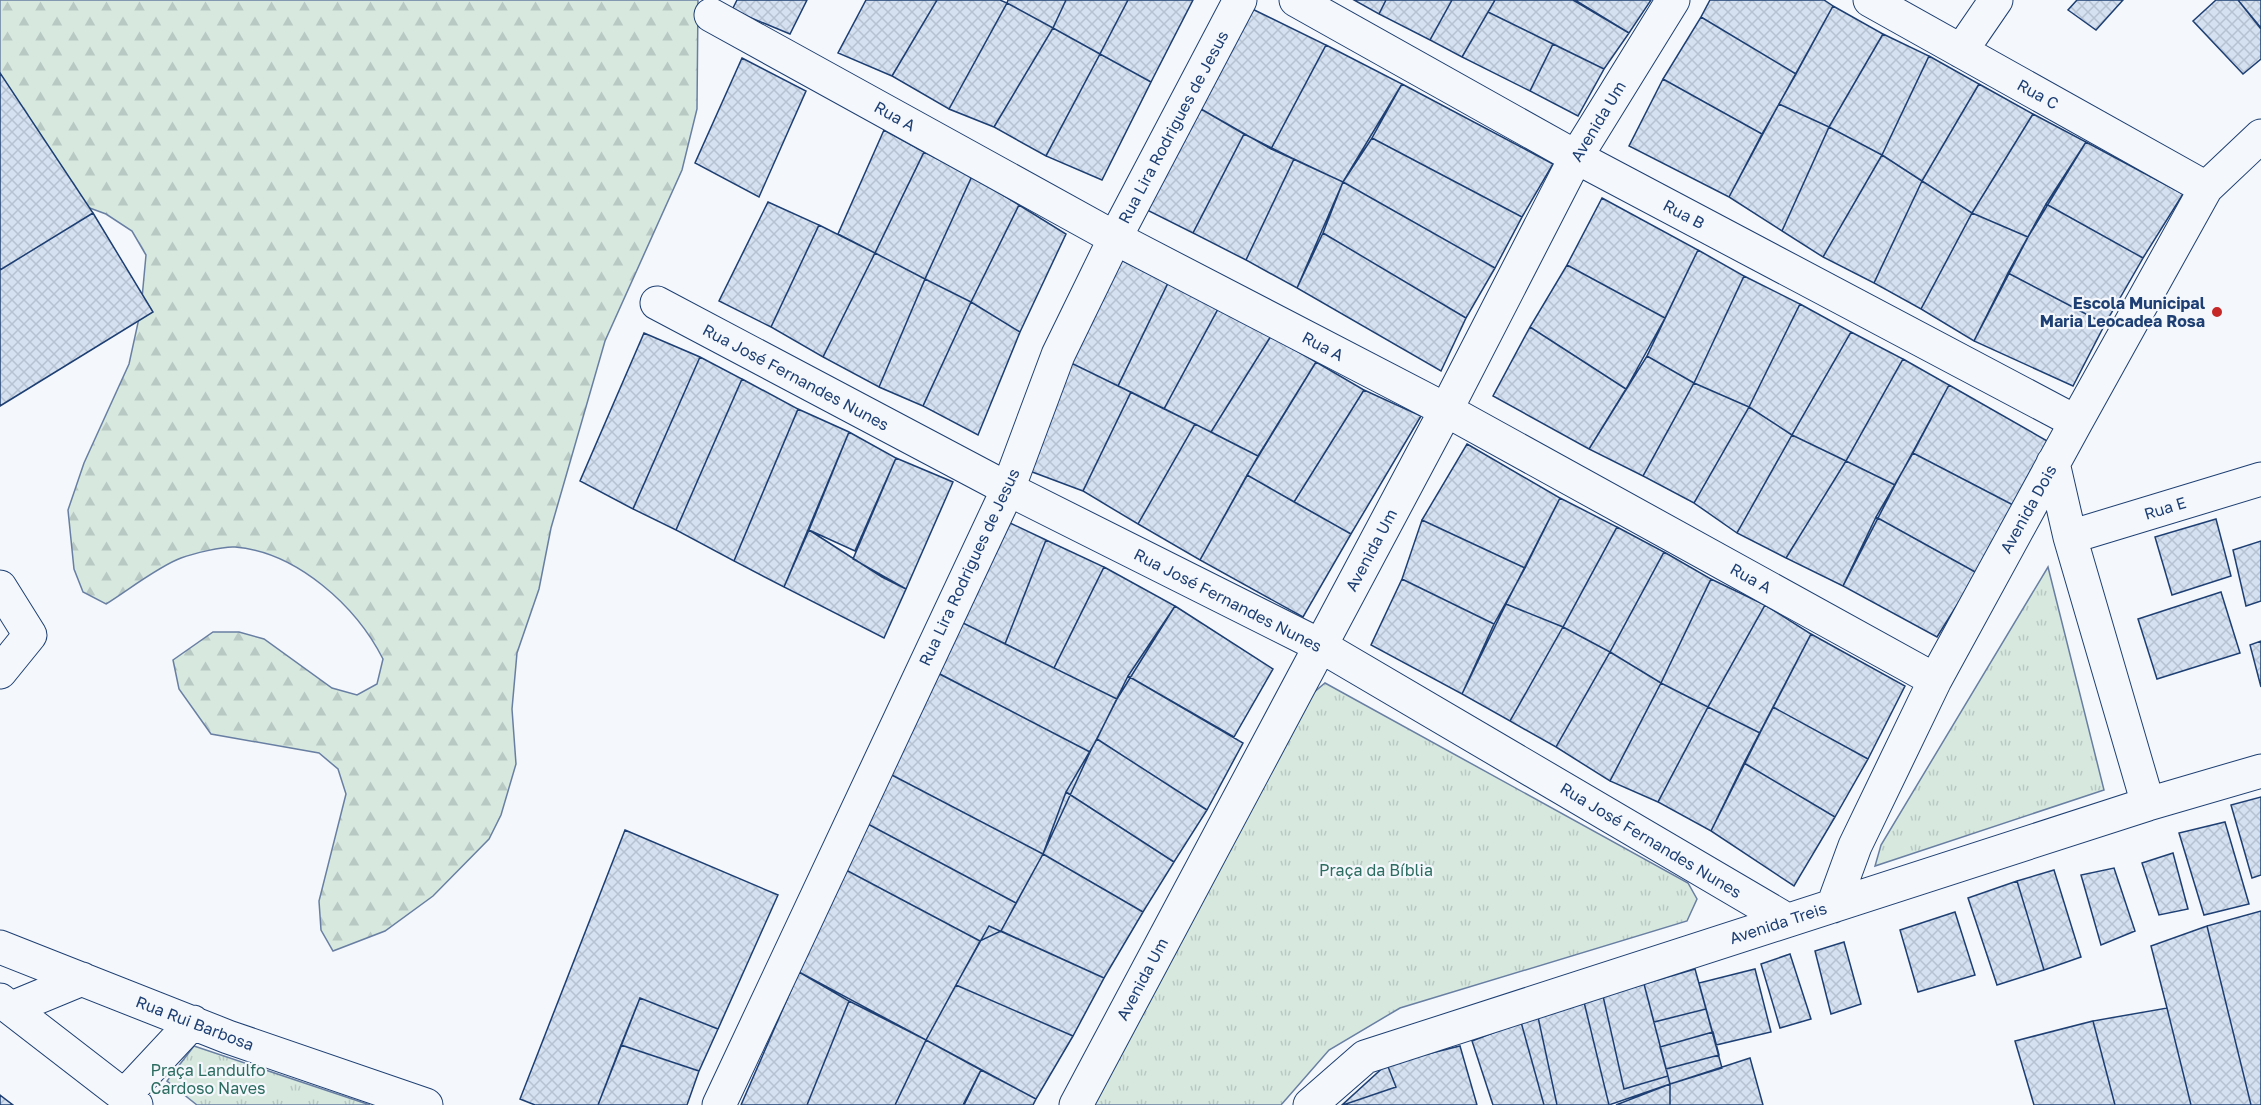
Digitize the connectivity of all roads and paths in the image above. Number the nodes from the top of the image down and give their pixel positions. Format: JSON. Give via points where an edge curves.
{"nodes":[{"id":1,"x":1240,"y":0,"type":"edge"},
{"id":2,"x":1296,"y":0,"type":"edge"},
{"id":3,"x":1673,"y":0,"type":"edge"},
{"id":4,"x":1870,"y":0,"type":"edge"},
{"id":5,"x":1996,"y":0,"type":"edge"},
{"id":6,"x":711,"y":15,"type":"dead end"},
{"id":7,"x":1961,"y":51,"type":"junction"},
{"id":8,"x":2261,"y":135,"type":"edge"},
{"id":9,"x":1575,"y":157,"type":"junction"},
{"id":10,"x":2206,"y":188,"type":"junction"},
{"id":11,"x":1114,"y":238,"type":"junction"},
{"id":12,"x":657,"y":303,"type":"dead end"},
{"id":13,"x":1446,"y":410,"type":"junction"},
{"id":14,"x":2076,"y":422,"type":"junction"},
{"id":15,"x":2053,"y":463,"type":"junction"},
{"id":16,"x":2261,"y":479,"type":"edge"},
{"id":17,"x":1008,"y":489,"type":"junction"},
{"id":18,"x":2070,"y":537,"type":"junction"},
{"id":19,"x":0,"y":587,"type":"edge"},
{"id":20,"x":1319,"y":645,"type":"junction"},
{"id":21,"x":0,"y":672,"type":"edge"},
{"id":22,"x":1935,"y":680,"type":"junction"},
{"id":23,"x":2261,"y":771,"type":"edge"},
{"id":24,"x":2148,"y":804,"type":"junction"},
{"id":25,"x":1833,"y":906,"type":"junction"},
{"id":26,"x":1787,"y":920,"type":"junction"},
{"id":27,"x":0,"y":947,"type":"edge"},
{"id":28,"x":82,"y":979,"type":"junction"},
{"id":29,"x":6,"y":1004,"type":"edge"},
{"id":30,"x":193,"y":1022,"type":"junction"},
{"id":31,"x":130,"y":1101,"type":"edge"},
{"id":32,"x":426,"y":1105,"type":"edge"},
{"id":33,"x":718,"y":1105,"type":"edge"},
{"id":34,"x":1076,"y":1105,"type":"edge"},
{"id":35,"x":1310,"y":1105,"type":"edge"}],
"edges":[{"from":1,"to":11,"type":"street","name":"Rua Lira Rodrigues de Jesus"},
{"from":2,"to":9,"type":"street","name":"Rua B"},
{"from":3,"to":9,"type":"street","name":"Avenida Um"},
{"from":4,"to":7,"type":"street","name":"Rua C"},
{"from":5,"to":7,"type":"street"},
{"from":6,"to":11,"type":"street","name":"Rua A"},
{"from":7,"to":10,"type":"street","name":"Rua C"},
{"from":8,"to":10,"type":"street","name":"Avenida Dois"},
{"from":9,"to":13,"type":"street","name":"Avenida Um"},
{"from":9,"to":14,"type":"street","name":"Rua B"},
{"from":10,"to":14,"type":"street","name":"Avenida Dois"},
{"from":11,"to":13,"type":"street","name":"Rua A"},
{"from":11,"to":17,"type":"street","name":"Rua Lira Rodrigues de Jesus","via":[[1058,355]]},
{"from":12,"to":17,"type":"street","name":"Rua José Fernandes Nunes"},
{"from":13,"to":20,"type":"street","name":"Avenida Um"},
{"from":13,"to":22,"type":"street","name":"Rua A"},
{"from":14,"to":15,"type":"street","name":"Avenida Dois"},
{"from":15,"to":18,"type":"street"},
{"from":15,"to":22,"type":"street","name":"Avenida Dois"},
{"from":16,"to":18,"type":"street","name":"Rua E"},
{"from":17,"to":20,"type":"street","name":"Rua José Fernandes Nunes"},
{"from":17,"to":33,"type":"street","name":"Rua Lira Rodrigues de Jesus"},
{"from":18,"to":24,"type":"street"},
{"from":19,"to":21,"type":"street","via":[[30,635]]},
{"from":20,"to":26,"type":"street","name":"Rua José Fernandes Nunes"},
{"from":20,"to":34,"type":"street","name":"Avenida Um"},
{"from":22,"to":25,"type":"street","name":"Avenida Dois","via":[[1856,846]]},
{"from":23,"to":24,"type":"street","name":"Avenida Treis"},
{"from":24,"to":25,"type":"street","name":"Avenida Treis"},
{"from":25,"to":26,"type":"street","name":"Avenida Treis"},
{"from":26,"to":35,"type":"street","name":"Avenida Treis","via":[[1365,1057]]},
{"from":27,"to":28,"type":"street","name":"Rua Rui Barbosa"},
{"from":28,"to":29,"type":"street"},
{"from":28,"to":30,"type":"street","name":"Rua Rui Barbosa"},
{"from":29,"to":31,"type":"street"},
{"from":30,"to":31,"type":"street"},
{"from":30,"to":32,"type":"street","name":"Rua Rui Barbosa"}]}
